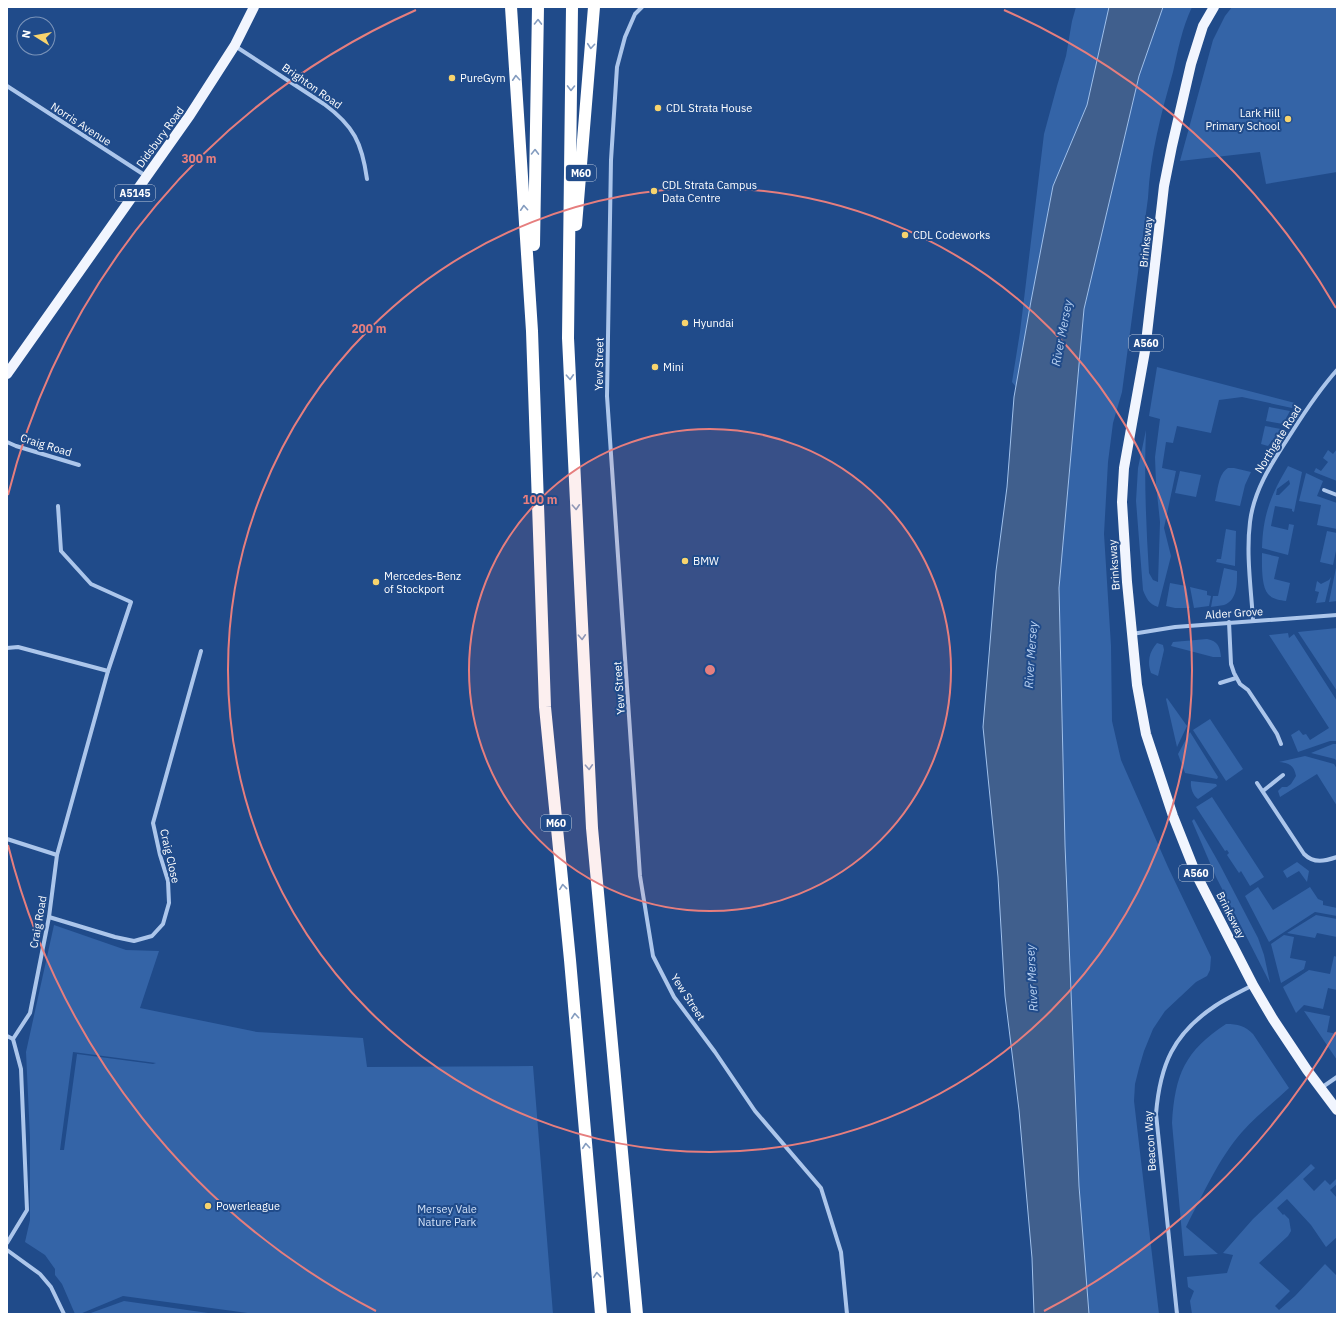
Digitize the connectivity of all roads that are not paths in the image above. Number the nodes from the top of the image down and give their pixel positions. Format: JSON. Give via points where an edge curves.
{"nodes":[{"id":1,"x":254,"y":7,"type":"edge"},
{"id":2,"x":511,"y":7,"type":"edge"},
{"id":3,"x":538,"y":7,"type":"edge"},
{"id":4,"x":572,"y":7,"type":"edge"},
{"id":5,"x":594,"y":7,"type":"edge"},
{"id":6,"x":642,"y":7,"type":"edge"},
{"id":7,"x":1214,"y":7,"type":"edge"},
{"id":8,"x":235,"y":46,"type":"junction"},
{"id":9,"x":7,"y":86,"type":"edge"},
{"id":10,"x":147,"y":176,"type":"junction"},
{"id":11,"x":367,"y":179,"type":"dead end"},
{"id":12,"x":532,"y":330,"type":"junction"},
{"id":13,"x":568,"y":338,"type":"junction"},
{"id":14,"x":1337,"y":371,"type":"edge"},
{"id":15,"x":7,"y":374,"type":"edge"},
{"id":16,"x":7,"y":442,"type":"edge"},
{"id":17,"x":79,"y":465,"type":"dead end"},
{"id":18,"x":1324,"y":490,"type":"dead end"},
{"id":19,"x":1337,"y":495,"type":"edge"},
{"id":20,"x":58,"y":506,"type":"dead end"},
{"id":21,"x":1337,"y":615,"type":"edge"},
{"id":22,"x":1253,"y":620,"type":"junction"},
{"id":23,"x":1229,"y":622,"type":"junction"},
{"id":24,"x":1132,"y":634,"type":"junction"},
{"id":25,"x":7,"y":648,"type":"edge"},
{"id":26,"x":201,"y":651,"type":"dead end"},
{"id":27,"x":108,"y":671,"type":"junction"},
{"id":28,"x":1236,"y":678,"type":"junction"},
{"id":29,"x":1220,"y":682,"type":"dead end"},
{"id":30,"x":1281,"y":744,"type":"dead end"},
{"id":31,"x":1283,"y":775,"type":"dead end"},
{"id":32,"x":1257,"y":783,"type":"dead end"},
{"id":33,"x":1263,"y":791,"type":"junction"},
{"id":34,"x":7,"y":839,"type":"edge"},
{"id":35,"x":57,"y":856,"type":"junction"},
{"id":36,"x":1337,"y":857,"type":"edge"},
{"id":37,"x":49,"y":917,"type":"junction"},
{"id":38,"x":1253,"y":985,"type":"junction"},
{"id":39,"x":7,"y":1036,"type":"edge"},
{"id":40,"x":13,"y":1039,"type":"junction"},
{"id":41,"x":1337,"y":1077,"type":"edge"},
{"id":42,"x":1320,"y":1088,"type":"junction"},
{"id":43,"x":1337,"y":1110,"type":"edge"},
{"id":44,"x":7,"y":1244,"type":"edge"},
{"id":45,"x":7,"y":1250,"type":"edge"},
{"id":46,"x":64,"y":1314,"type":"edge"},
{"id":47,"x":600,"y":1314,"type":"edge"},
{"id":48,"x":637,"y":1314,"type":"edge"},
{"id":49,"x":847,"y":1314,"type":"edge"},
{"id":50,"x":1177,"y":1314,"type":"edge"}],
"edges":[{"from":1,"to":8,"type":"main road","name":"Didsbury Road","number":"A5145"},
{"from":12,"to":2,"type":"highway","number":"M60","one_way":true},
{"from":12,"to":3,"type":"highway","number":"M60","one_way":true},
{"from":4,"to":13,"type":"highway","number":"M60","one_way":true},
{"from":5,"to":13,"type":"highway","number":"M60","one_way":true},
{"from":6,"to":49,"type":"street","name":"Yew Street","via":[[634,14],[617,67],[611,160],[607,396],[641,882],[653,956],[674,997],[755,1111],[821,1188],[841,1252]]},
{"from":7,"to":24,"type":"main road","name":"Brinksway","number":"A560","via":[[1203,26],[1191,64],[1164,186],[1145,351],[1124,468],[1122,502]]},
{"from":8,"to":10,"type":"main road","name":"Didsbury Road","number":"A5145"},
{"from":8,"to":11,"type":"street","name":"Brighton Road","via":[[340,117],[360,146]]},
{"from":9,"to":10,"type":"street","name":"Norris Avenue"},
{"from":10,"to":15,"type":"main road","name":"Didsbury Road","number":"A5145"},
{"from":47,"to":12,"type":"highway","number":"M60","one_way":true,"via":[[545,707]]},
{"from":13,"to":48,"type":"highway","number":"M60","one_way":true,"via":[[592,828]]},
{"from":14,"to":22,"type":"street","name":"Northgate Road","via":[[1317,395],[1276,456],[1257,494],[1249,537]]},
{"from":16,"to":17,"type":"street","name":"Craig Road"},
{"from":18,"to":19,"type":"street"},
{"from":20,"to":27,"type":"street","name":"Craig Road","via":[[61,551],[91,584],[131,602]]},
{"from":21,"to":22,"type":"street","name":"Alder Grove"},
{"from":22,"to":23,"type":"street","name":"Alder Grove"},
{"from":23,"to":24,"type":"street","name":"Alder Grove","via":[[1175,626]]},
{"from":23,"to":28,"type":"street","via":[[1231,664]]},
{"from":24,"to":38,"type":"main road","name":"Brinksway","number":"A560","via":[[1137,685],[1146,734],[1161,782],[1196,874]]},
{"from":25,"to":27,"type":"street","via":[[18,647]]},
{"from":26,"to":37,"type":"street","name":"Craig Close","via":[[153,823],[168,881],[169,903],[163,924],[152,936],[134,941]]},
{"from":27,"to":35,"type":"street","name":"Craig Road"},
{"from":28,"to":29,"type":"street"},
{"from":28,"to":30,"type":"street","via":[[1241,686],[1248,690],[1277,733]]},
{"from":31,"to":33,"type":"street"},
{"from":32,"to":33,"type":"street"},
{"from":33,"to":36,"type":"street","via":[[1304,854],[1316,861]]},
{"from":34,"to":35,"type":"street"},
{"from":35,"to":37,"type":"street","name":"Craig Road"},
{"from":37,"to":40,"type":"street","name":"Craig Road","via":[[30,1013]]},
{"from":38,"to":42,"type":"main road","name":"Brinksway","number":"A560","via":[[1272,1019]]},
{"from":38,"to":50,"type":"street","name":"Beacon Way","via":[[1215,1006],[1194,1022],[1178,1040],[1165,1062],[1161,1077],[1156,1114]]},
{"from":39,"to":40,"type":"street"},
{"from":40,"to":44,"type":"street","via":[[21,1069],[27,1210]]},
{"from":41,"to":42,"type":"street"},
{"from":42,"to":43,"type":"main road","number":"A560"},
{"from":45,"to":46,"type":"street","via":[[40,1274],[51,1287]]}]}
